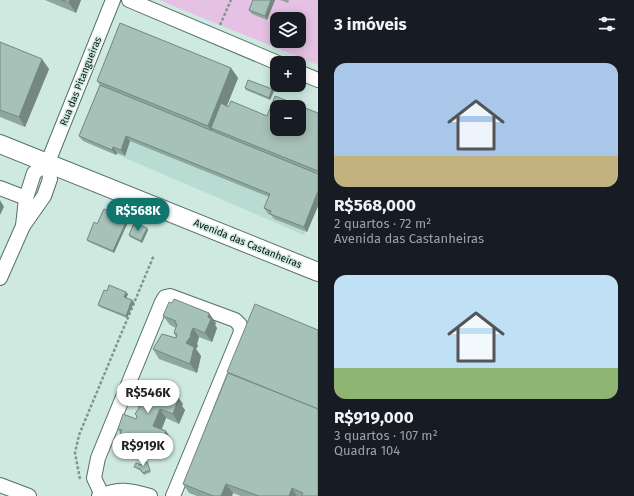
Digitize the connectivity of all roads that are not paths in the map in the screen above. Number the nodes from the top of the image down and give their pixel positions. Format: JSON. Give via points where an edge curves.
{"nodes":[{"id":1,"x":113,"y":0,"type":"edge"},
{"id":2,"x":129,"y":0,"type":"edge"},
{"id":3,"x":270,"y":60,"type":"edge"},
{"id":4,"x":306,"y":75,"type":"edge"},
{"id":5,"x":318,"y":80,"type":"edge"},
{"id":6,"x":0,"y":144,"type":"edge"},
{"id":7,"x":48,"y":162,"type":"junction"},
{"id":8,"x":0,"y":188,"type":"edge"},
{"id":9,"x":26,"y":198,"type":"junction"},
{"id":10,"x":23,"y":226,"type":"junction"},
{"id":11,"x":318,"y":272,"type":"edge"},
{"id":12,"x":0,"y":278,"type":"edge"},
{"id":13,"x":0,"y":485,"type":"edge"},
{"id":14,"x":29,"y":496,"type":"edge"},
{"id":15,"x":101,"y":496,"type":"edge"},
{"id":16,"x":150,"y":496,"type":"edge"},
{"id":17,"x":173,"y":496,"type":"edge"}],
"edges":[{"from":1,"to":7,"type":"street","name":"Rua das Pitangueiras"},
{"from":2,"to":3,"type":"street"},
{"from":4,"to":5,"type":"street"},
{"from":6,"to":7,"type":"main road","name":"Avenida das Castanheiras"},
{"from":7,"to":9,"type":"street","name":"Rua das Pitangueiras","via":[[34,173]]},
{"from":7,"to":10,"type":"street","name":"Rua das Pitangueiras","via":[[50,179],[44,196]]},
{"from":7,"to":11,"type":"main road","name":"Avenida das Castanheiras"},
{"from":8,"to":9,"type":"street"},
{"from":9,"to":10,"type":"street","name":"Rua das Pitangueiras"},
{"from":10,"to":12,"type":"street","name":"Rua das Pitangueiras"},
{"from":13,"to":14,"type":"street"},
{"from":15,"to":16,"type":"street","via":[[123,490]]},
{"from":15,"to":17,"type":"street","via":[[94,478],[98,458],[162,302],[170,296],[235,320],[240,325],[241,332]]}]}
